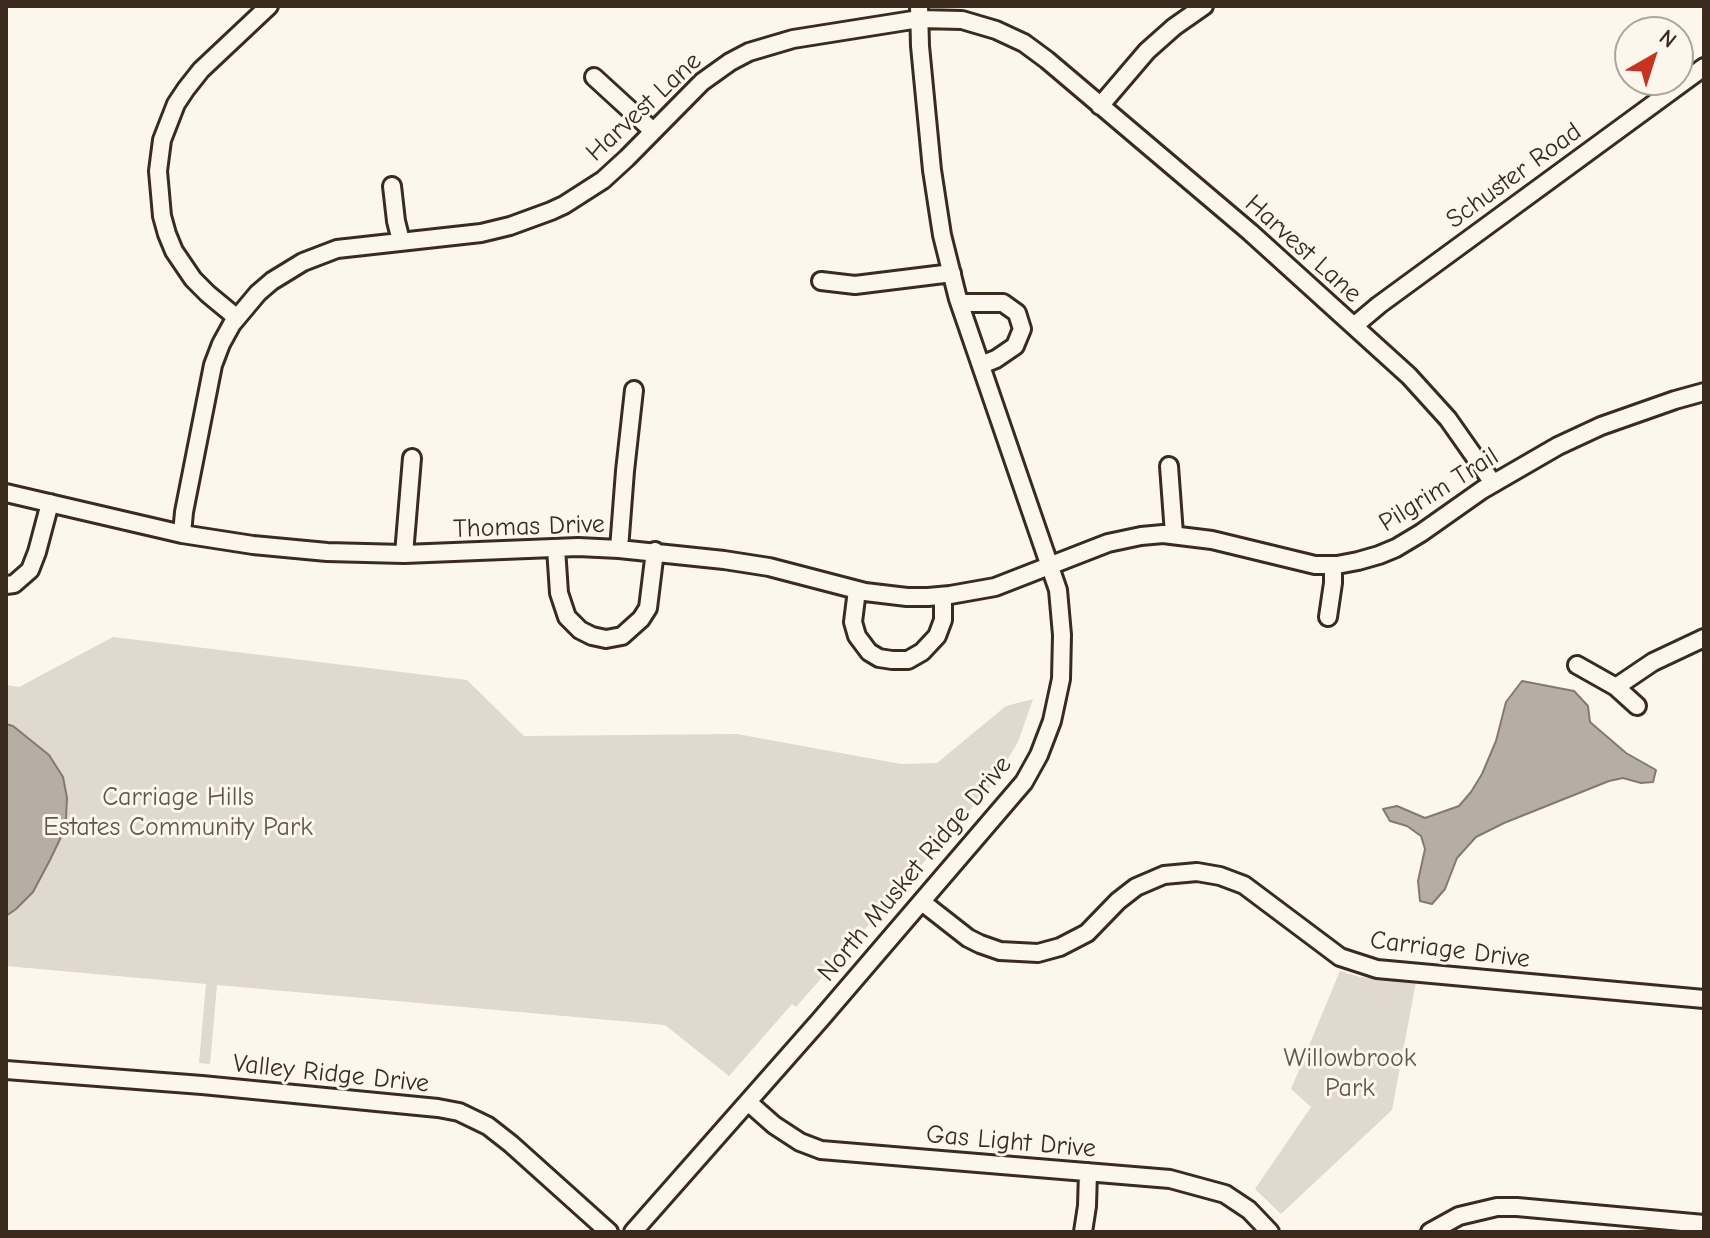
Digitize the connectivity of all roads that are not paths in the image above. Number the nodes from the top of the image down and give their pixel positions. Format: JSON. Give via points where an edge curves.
{"nodes":[{"id":1,"x":269,"y":6,"type":"edge"},
{"id":2,"x":1204,"y":6,"type":"edge"},
{"id":3,"x":919,"y":12,"type":"edge"},
{"id":4,"x":1704,"y":67,"type":"edge"},
{"id":5,"x":594,"y":77,"type":"dead end"},
{"id":6,"x":1100,"y":106,"type":"junction"},
{"id":7,"x":653,"y":131,"type":"junction"},
{"id":8,"x":392,"y":186,"type":"dead end"},
{"id":9,"x":401,"y":241,"type":"junction"},
{"id":10,"x":952,"y":273,"type":"junction"},
{"id":11,"x":821,"y":281,"type":"dead end"},
{"id":12,"x":958,"y":299,"type":"junction"},
{"id":13,"x":237,"y":318,"type":"junction"},
{"id":14,"x":1354,"y":326,"type":"junction"},
{"id":15,"x":981,"y":365,"type":"junction"},
{"id":16,"x":634,"y":390,"type":"dead end"},
{"id":17,"x":1704,"y":392,"type":"edge"},
{"id":18,"x":412,"y":458,"type":"dead end"},
{"id":19,"x":1169,"y":466,"type":"dead end"},
{"id":20,"x":1493,"y":483,"type":"junction"},
{"id":21,"x":6,"y":493,"type":"edge"},
{"id":22,"x":50,"y":503,"type":"junction"},
{"id":23,"x":182,"y":534,"type":"junction"},
{"id":24,"x":1174,"y":534,"type":"junction"},
{"id":25,"x":556,"y":548,"type":"junction"},
{"id":26,"x":619,"y":549,"type":"junction"},
{"id":27,"x":655,"y":551,"type":"junction"},
{"id":28,"x":404,"y":554,"type":"junction"},
{"id":29,"x":1049,"y":565,"type":"junction"},
{"id":30,"x":1333,"y":565,"type":"junction"},
{"id":31,"x":6,"y":585,"type":"edge"},
{"id":32,"x":857,"y":590,"type":"junction"},
{"id":33,"x":943,"y":596,"type":"junction"},
{"id":34,"x":1328,"y":617,"type":"dead end"},
{"id":35,"x":1704,"y":638,"type":"edge"},
{"id":36,"x":1577,"y":665,"type":"dead end"},
{"id":37,"x":1616,"y":687,"type":"junction"},
{"id":38,"x":1637,"y":706,"type":"dead end"},
{"id":39,"x":922,"y":902,"type":"junction"},
{"id":40,"x":1704,"y":999,"type":"edge"},
{"id":41,"x":6,"y":1070,"type":"edge"},
{"id":42,"x":748,"y":1102,"type":"junction"},
{"id":43,"x":1088,"y":1172,"type":"junction"},
{"id":44,"x":1704,"y":1224,"type":"edge"},
{"id":45,"x":609,"y":1232,"type":"edge"},
{"id":46,"x":633,"y":1232,"type":"edge"},
{"id":47,"x":1083,"y":1232,"type":"edge"},
{"id":48,"x":1270,"y":1232,"type":"edge"},
{"id":49,"x":1430,"y":1232,"type":"edge"}],
"edges":[{"from":1,"to":13,"type":"street","via":[[181,96],[162,140],[158,171],[162,216],[174,251],[193,279]]},
{"from":2,"to":6,"type":"street","via":[[1147,51]]},
{"from":3,"to":6,"type":"street","name":"Harvest Lane","via":[[1007,34]]},
{"from":3,"to":7,"type":"street","name":"Harvest Lane","via":[[749,52],[702,82]]},
{"from":3,"to":10,"type":"street","name":"North Musket Ridge Drive","via":[[932,170]]},
{"from":4,"to":14,"type":"street","name":"Schuster Road"},
{"from":5,"to":7,"type":"street"},
{"from":6,"to":14,"type":"street","name":"Harvest Lane"},
{"from":7,"to":9,"type":"street","name":"Harvest Lane","via":[[603,180],[551,211],[481,233]]},
{"from":8,"to":9,"type":"street"},
{"from":9,"to":13,"type":"street","name":"Harvest Lane","via":[[337,249],[303,262],[272,281]]},
{"from":10,"to":11,"type":"street","via":[[855,285]]},
{"from":10,"to":12,"type":"street","name":"North Musket Ridge Drive"},
{"from":12,"to":15,"type":"street","name":"North Musket Ridge Drive"},
{"from":12,"to":15,"type":"street","via":[[1003,303],[1017,313],[1022,329],[1015,346]]},
{"from":13,"to":23,"type":"street","name":"Harvest Lane","via":[[213,365]]},
{"from":14,"to":20,"type":"street","name":"Harvest Lane","via":[[1429,396]]},
{"from":15,"to":29,"type":"street","name":"North Musket Ridge Drive"},
{"from":16,"to":26,"type":"street"},
{"from":17,"to":20,"type":"street","name":"Pilgrim Trail","via":[[1601,426]]},
{"from":18,"to":28,"type":"street"},
{"from":19,"to":24,"type":"street"},
{"from":20,"to":30,"type":"street","name":"Pilgrim Trail","via":[[1396,548]]},
{"from":21,"to":22,"type":"street","name":"Thomas Drive"},
{"from":22,"to":23,"type":"street","name":"Thomas Drive"},
{"from":22,"to":31,"type":"street","via":[[30,570]]},
{"from":23,"to":28,"type":"street","name":"Thomas Drive","via":[[327,552]]},
{"from":24,"to":29,"type":"street","name":"Pilgrim Trail","via":[[1108,543]]},
{"from":24,"to":30,"type":"street","name":"Pilgrim Trail"},
{"from":25,"to":26,"type":"street","name":"Thomas Drive"},
{"from":25,"to":27,"type":"street","via":[[559,593],[567,617],[580,630],[606,639],[622,636],[648,608]]},
{"from":25,"to":28,"type":"street","name":"Thomas Drive"},
{"from":26,"to":27,"type":"street","name":"Thomas Drive"},
{"from":27,"to":32,"type":"street","name":"Thomas Drive","via":[[769,567]]},
{"from":29,"to":33,"type":"street","name":"Thomas Drive","via":[[995,587]]},
{"from":29,"to":39,"type":"street","name":"North Musket Ridge Drive","via":[[1058,590],[1062,635],[1061,679],[1052,721],[1024,782]]},
{"from":30,"to":34,"type":"street"},
{"from":32,"to":33,"type":"street","name":"Thomas Drive"},
{"from":32,"to":33,"type":"street","via":[[857,636],[869,652],[892,660],[908,660],[937,636]]},
{"from":35,"to":37,"type":"street"},
{"from":36,"to":37,"type":"street"},
{"from":37,"to":38,"type":"street"},
{"from":39,"to":40,"type":"street","name":"Carriage Drive","via":[[980,944],[1038,953],[1087,933],[1136,887],[1164,875],[1197,872],[1244,885],[1340,957],[1377,969]]},
{"from":39,"to":42,"type":"street","name":"North Musket Ridge Drive"},
{"from":41,"to":45,"type":"street","name":"Valley Ridge Drive","via":[[459,1112],[511,1144]]},
{"from":42,"to":43,"type":"street","name":"Gas Light Drive","via":[[774,1125],[821,1150]]},
{"from":42,"to":46,"type":"street","name":"North Musket Ridge Drive"},
{"from":43,"to":47,"type":"street"},
{"from":43,"to":48,"type":"street","name":"Gas Light Drive","via":[[1170,1179],[1225,1194]]},
{"from":44,"to":49,"type":"street","via":[[1497,1207],[1459,1216]]}]}
